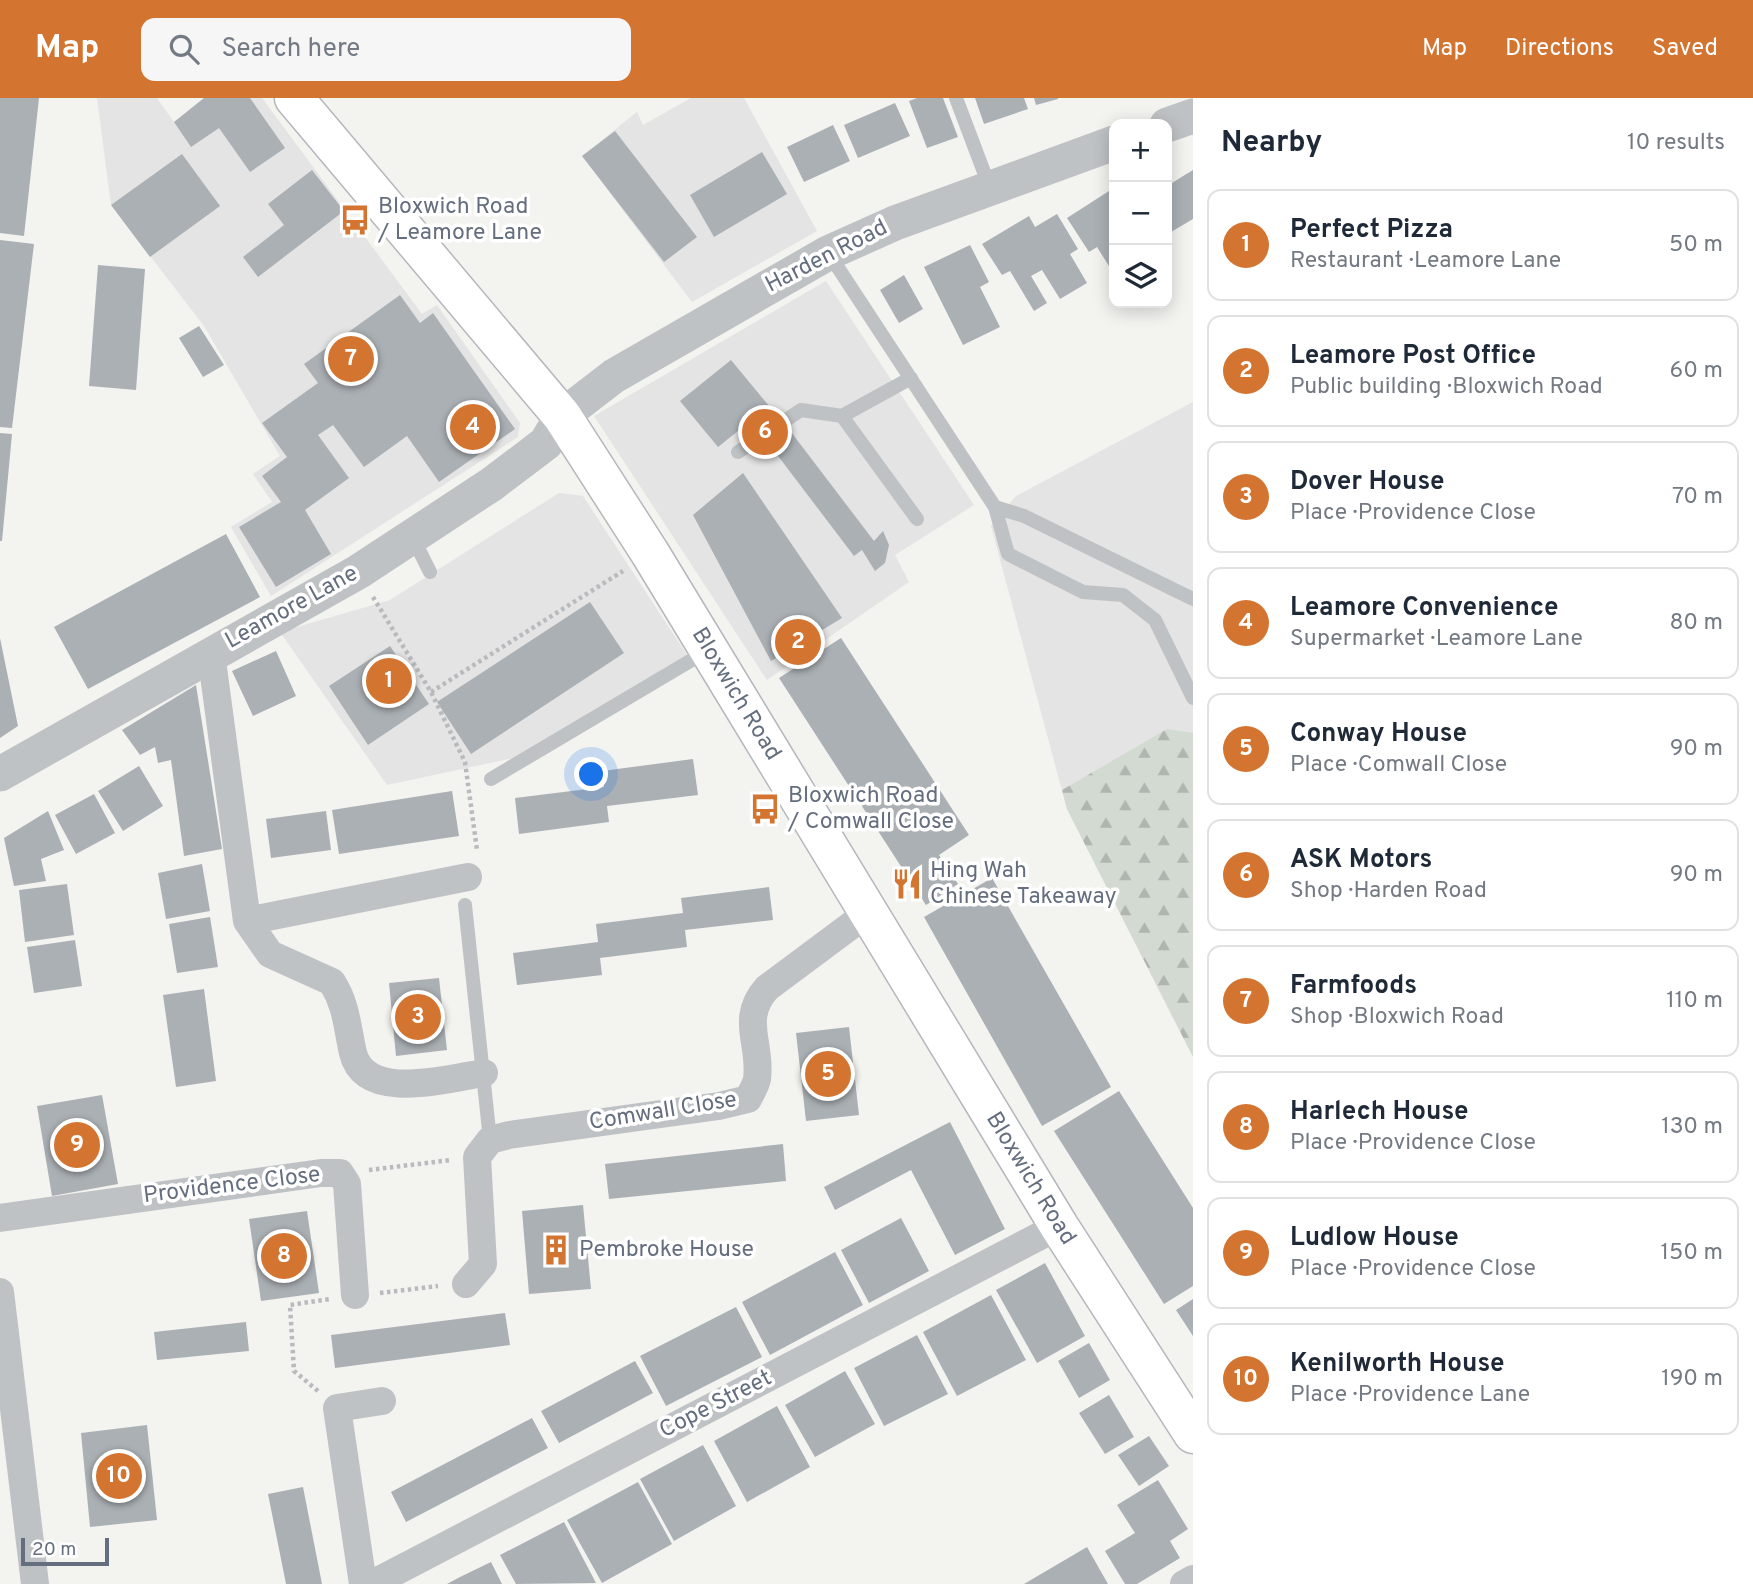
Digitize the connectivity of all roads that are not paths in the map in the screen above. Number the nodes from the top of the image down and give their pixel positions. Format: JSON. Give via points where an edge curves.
{"nodes":[{"id":1,"x":295,"y":98,"type":"edge"},
{"id":2,"x":956,"y":98,"type":"edge"},
{"id":3,"x":1193,"y":116,"type":"edge"},
{"id":4,"x":1172,"y":123,"type":"edge"},
{"id":5,"x":1109,"y":145,"type":"edge"},
{"id":6,"x":990,"y":188,"type":"junction"},
{"id":7,"x":828,"y":253,"type":"junction"},
{"id":8,"x":911,"y":379,"type":"junction"},
{"id":9,"x":562,"y":416,"type":"junction"},
{"id":10,"x":842,"y":416,"type":"junction"},
{"id":11,"x":738,"y":452,"type":"dead end"},
{"id":12,"x":995,"y":507,"type":"junction"},
{"id":13,"x":917,"y":519,"type":"dead end"},
{"id":14,"x":412,"y":536,"type":"junction"},
{"id":15,"x":430,"y":572,"type":"dead end"},
{"id":16,"x":1193,"y":599,"type":"edge"},
{"id":17,"x":708,"y":650,"type":"junction"},
{"id":18,"x":211,"y":653,"type":"junction"},
{"id":19,"x":1193,"y":698,"type":"edge"},
{"id":20,"x":0,"y":774,"type":"edge"},
{"id":21,"x":491,"y":779,"type":"dead end"},
{"id":22,"x":470,"y":880,"type":"joint"},
{"id":23,"x":869,"y":912,"type":"junction"},
{"id":24,"x":247,"y":921,"type":"junction"},
{"id":25,"x":484,"y":1073,"type":"junction"},
{"id":26,"x":484,"y":1148,"type":"junction"},
{"id":27,"x":0,"y":1218,"type":"edge"},
{"id":28,"x":1059,"y":1226,"type":"junction"},
{"id":29,"x":466,"y":1283,"type":"dead end"},
{"id":30,"x":0,"y":1292,"type":"edge"},
{"id":31,"x":355,"y":1295,"type":"dead end"},
{"id":32,"x":382,"y":1401,"type":"dead end"},
{"id":33,"x":1193,"y":1434,"type":"edge"},
{"id":34,"x":1193,"y":1579,"type":"edge"},
{"id":35,"x":35,"y":1584,"type":"edge"},
{"id":36,"x":363,"y":1584,"type":"edge"},
{"id":37,"x":372,"y":1584,"type":"edge"},
{"id":38,"x":1184,"y":1584,"type":"edge"}],
"edges":[{"from":1,"to":9,"type":"main road","name":"Bloxwich Road"},
{"from":2,"to":6,"type":"lane"},
{"from":3,"to":4,"type":"street"},
{"from":5,"to":6,"type":"street","name":"Harden Road"},
{"from":6,"to":7,"type":"street","name":"Harden Road"},
{"from":7,"to":8,"type":"lane"},
{"from":7,"to":9,"type":"street","name":"Harden Road","via":[[614,376]]},
{"from":8,"to":10,"type":"lane"},
{"from":8,"to":12,"type":"lane"},
{"from":9,"to":14,"type":"street","name":"Leamore Lane","via":[[546,443]]},
{"from":9,"to":17,"type":"main road","name":"Bloxwich Road"},
{"from":10,"to":11,"type":"lane","via":[[801,410]]},
{"from":10,"to":13,"type":"lane"},
{"from":12,"to":16,"type":"lane","via":[[1024,516]]},
{"from":12,"to":19,"type":"lane","via":[[1008,554],[1083,592],[1123,595],[1154,620]]},
{"from":14,"to":15,"type":"lane"},
{"from":14,"to":18,"type":"street","name":"Leamore Lane","via":[[358,572]]},
{"from":17,"to":21,"type":"lane"},
{"from":17,"to":23,"type":"main road","name":"Bloxwich Road"},
{"from":18,"to":20,"type":"street","name":"Leamore Lane"},
{"from":18,"to":24,"type":"street"},
{"from":22,"to":24,"type":"street"},
{"from":22,"to":25,"type":"lane"},
{"from":23,"to":26,"type":"street","name":"Comwall Close","via":[[756,1000],[752,1016],[757,1079],[748,1099]]},
{"from":23,"to":28,"type":"main road","name":"Bloxwich Road"},
{"from":24,"to":25,"type":"street","via":[[270,954],[332,982],[349,1019],[353,1056],[368,1075],[402,1086]]},
{"from":25,"to":26,"type":"lane"},
{"from":26,"to":29,"type":"street","via":[[484,1264]]},
{"from":27,"to":31,"type":"street","name":"Providence Close","via":[[340,1173],[347,1184]]},
{"from":28,"to":33,"type":"main road","name":"Bloxwich Road"},
{"from":28,"to":37,"type":"street","name":"Cope Street"},
{"from":30,"to":35,"type":"street"},
{"from":32,"to":36,"type":"street","via":[[337,1408]]},
{"from":34,"to":38,"type":"street"}]}
